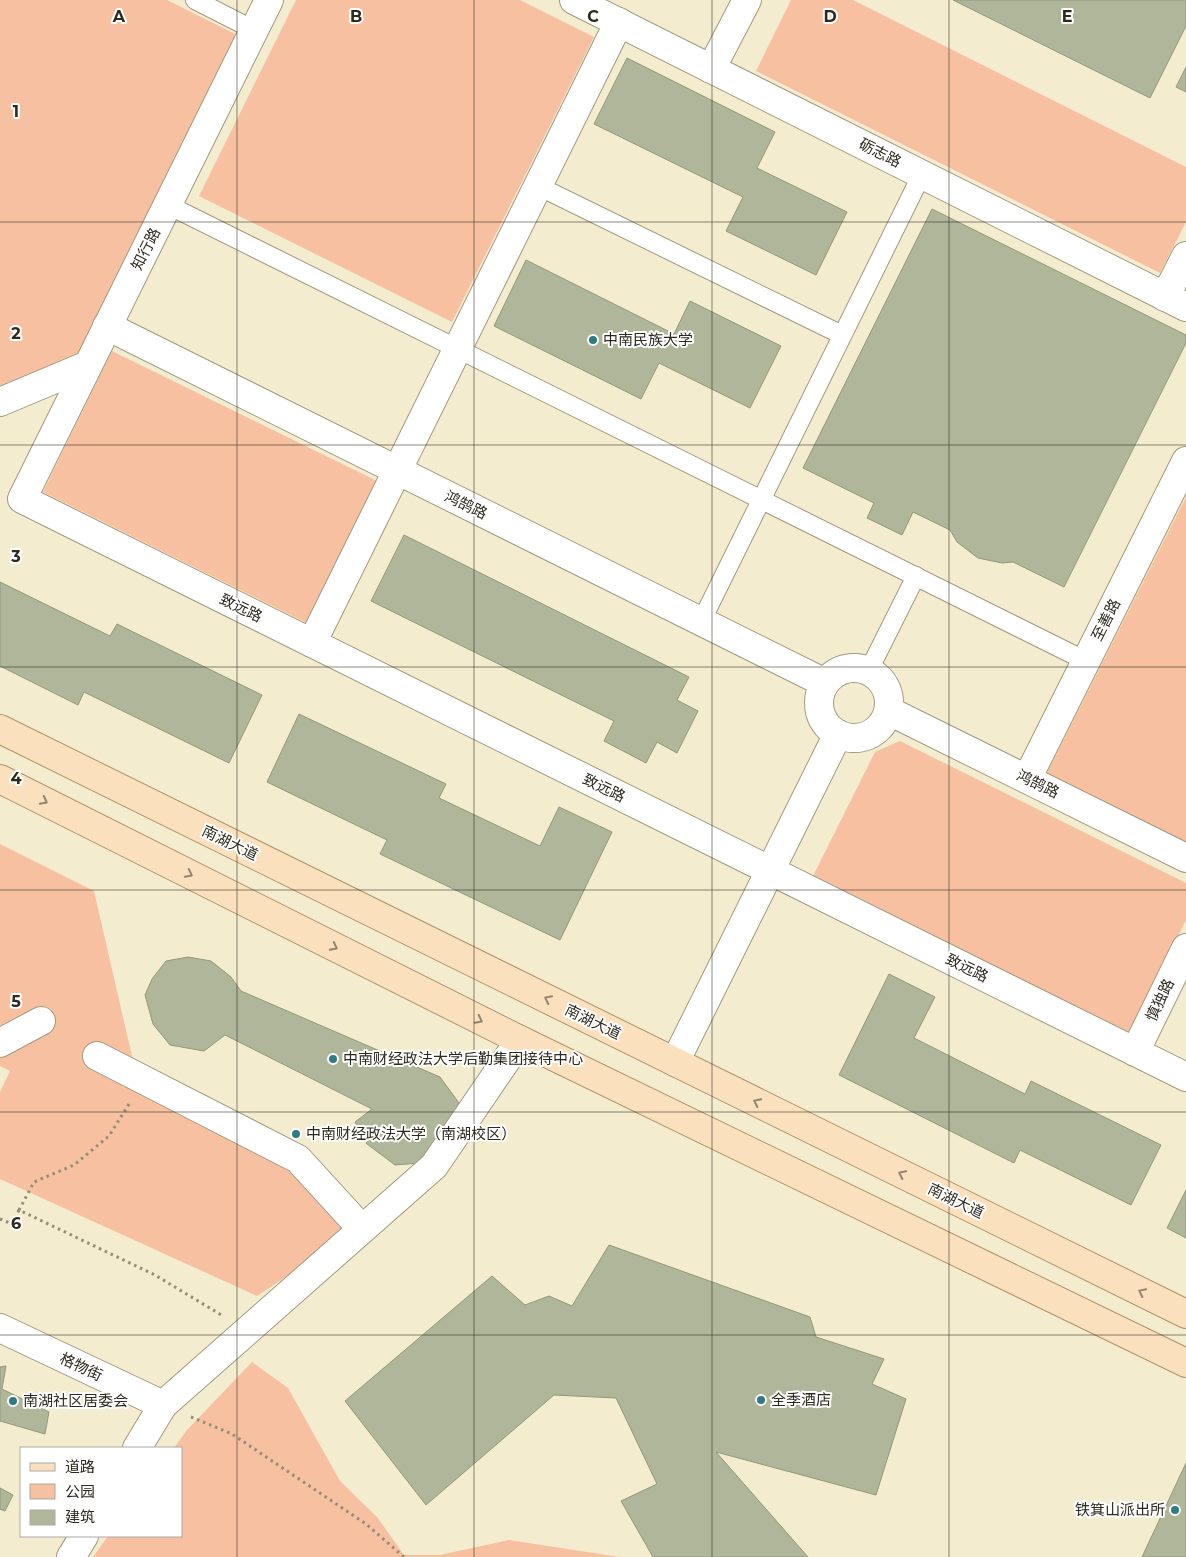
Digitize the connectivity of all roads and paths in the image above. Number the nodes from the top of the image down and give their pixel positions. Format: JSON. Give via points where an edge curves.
{"nodes":[{"id":1,"x":195,"y":0,"type":"edge"},
{"id":2,"x":269,"y":0,"type":"edge"},
{"id":3,"x":574,"y":0,"type":"edge"},
{"id":4,"x":747,"y":0,"type":"edge"},
{"id":5,"x":619,"y":22,"type":"junction"},
{"id":6,"x":254,"y":30,"type":"junction"},
{"id":7,"x":711,"y":69,"type":"junction"},
{"id":8,"x":922,"y":174,"type":"junction"},
{"id":9,"x":538,"y":186,"type":"junction"},
{"id":10,"x":168,"y":205,"type":"junction"},
{"id":11,"x":1186,"y":256,"type":"edge"},
{"id":12,"x":1176,"y":302,"type":"edge"},
{"id":13,"x":107,"y":326,"type":"junction"},
{"id":14,"x":842,"y":335,"type":"junction"},
{"id":15,"x":458,"y":349,"type":"junction"},
{"id":16,"x":88,"y":365,"type":"junction"},
{"id":17,"x":0,"y":402,"type":"edge"},
{"id":18,"x":1186,"y":461,"type":"edge"},
{"id":19,"x":398,"y":471,"type":"junction"},
{"id":20,"x":22,"y":499,"type":"joint"},
{"id":21,"x":761,"y":500,"type":"junction"},
{"id":22,"x":916,"y":576,"type":"junction"},
{"id":23,"x":701,"y":622,"type":"junction"},
{"id":24,"x":312,"y":643,"type":"junction"},
{"id":25,"x":1086,"y":661,"type":"junction"},
{"id":26,"x":869,"y":670,"type":"junction"},
{"id":27,"x":825,"y":683,"type":"junction"},
{"id":28,"x":889,"y":711,"type":"junction"},
{"id":29,"x":0,"y":730,"type":"edge"},
{"id":30,"x":838,"y":734,"type":"junction"},
{"id":31,"x":0,"y":779,"type":"edge"},
{"id":32,"x":1027,"y":779,"type":"junction"},
{"id":33,"x":1186,"y":858,"type":"edge"},
{"id":34,"x":770,"y":871,"type":"junction"},
{"id":35,"x":1186,"y":948,"type":"edge"},
{"id":36,"x":41,"y":1021,"type":"dead end"},
{"id":37,"x":520,"y":1040,"type":"junction"},
{"id":38,"x":0,"y":1043,"type":"edge"},
{"id":39,"x":1135,"y":1052,"type":"junction"},
{"id":40,"x":97,"y":1056,"type":"dead end"},
{"id":41,"x":675,"y":1062,"type":"junction"},
{"id":42,"x":1186,"y":1077,"type":"edge"},
{"id":43,"x":144,"y":1080,"type":"junction"},
{"id":44,"x":19,"y":1210,"type":"junction"},
{"id":45,"x":0,"y":1219,"type":"edge"},
{"id":46,"x":362,"y":1229,"type":"junction"},
{"id":47,"x":1186,"y":1314,"type":"edge"},
{"id":48,"x":0,"y":1328,"type":"edge"},
{"id":49,"x":248,"y":1330,"type":"junction"},
{"id":50,"x":1186,"y":1363,"type":"edge"},
{"id":51,"x":163,"y":1405,"type":"junction"},
{"id":52,"x":138,"y":1447,"type":"edge"},
{"id":53,"x":83,"y":1537,"type":"edge"},
{"id":54,"x":71,"y":1557,"type":"edge"},
{"id":55,"x":404,"y":1557,"type":"edge"}],
"edges":[{"from":1,"to":6,"type":"lane"},
{"from":2,"to":6,"type":"street","name":"知行路"},
{"from":3,"to":5,"type":"street","name":"砺志路"},
{"from":4,"to":7,"type":"street"},
{"from":5,"to":7,"type":"street","name":"砺志路"},
{"from":5,"to":9,"type":"street"},
{"from":6,"to":10,"type":"street","name":"知行路"},
{"from":7,"to":8,"type":"street","name":"砺志路"},
{"from":8,"to":12,"type":"street","name":"砺志路"},
{"from":8,"to":14,"type":"lane"},
{"from":9,"to":14,"type":"lane"},
{"from":9,"to":15,"type":"street"},
{"from":10,"to":13,"type":"street","name":"知行路"},
{"from":10,"to":15,"type":"lane"},
{"from":11,"to":12,"type":"street"},
{"from":13,"to":16,"type":"street","name":"知行路"},
{"from":13,"to":19,"type":"street","name":"鸿鹄路"},
{"from":14,"to":21,"type":"lane"},
{"from":15,"to":19,"type":"street"},
{"from":15,"to":21,"type":"lane"},
{"from":16,"to":17,"type":"street"},
{"from":16,"to":20,"type":"street","name":"知行路"},
{"from":18,"to":25,"type":"street","name":"至善路"},
{"from":19,"to":23,"type":"street","name":"鸿鹄路"},
{"from":19,"to":24,"type":"street"},
{"from":20,"to":24,"type":"street","name":"致远路"},
{"from":21,"to":22,"type":"lane"},
{"from":21,"to":23,"type":"lane"},
{"from":22,"to":25,"type":"lane"},
{"from":22,"to":26,"type":"lane"},
{"from":23,"to":27,"type":"street","name":"鸿鹄路"},
{"from":24,"to":34,"type":"street","name":"致远路"},
{"from":25,"to":32,"type":"street","name":"至善路"},
{"from":26,"to":27,"type":"street","via":[[844,668]]},
{"from":26,"to":28,"type":"street","via":[[886,687]]},
{"from":27,"to":30,"type":"street","via":[[820,694],[822,718]]},
{"from":28,"to":30,"type":"street","via":[[884,723],[864,737]]},
{"from":28,"to":32,"type":"street","name":"鸿鹄路"},
{"from":41,"to":29,"type":"main road","name":"南湖大道","one_way":true},
{"from":30,"to":34,"type":"street"},
{"from":31,"to":37,"type":"main road","one_way":true},
{"from":32,"to":33,"type":"street","name":"鸿鹄路"},
{"from":34,"to":39,"type":"street","name":"致远路"},
{"from":34,"to":41,"type":"street"},
{"from":35,"to":39,"type":"street","name":"慎独路"},
{"from":36,"to":38,"type":"street"},
{"from":37,"to":46,"type":"street","via":[[434,1166]]},
{"from":37,"to":50,"type":"main road"},
{"from":39,"to":42,"type":"street","name":"致远路"},
{"from":40,"to":43,"type":"street"},
{"from":47,"to":41,"type":"main road","name":"南湖大道","one_way":true},
{"from":43,"to":44,"type":"path","via":[[109,1136],[74,1165],[34,1182]]},
{"from":43,"to":46,"type":"street","via":[[298,1159]]},
{"from":44,"to":45,"type":"path","via":[[12,1224]]},
{"from":44,"to":49,"type":"path","via":[[155,1275]]},
{"from":46,"to":49,"type":"street"},
{"from":48,"to":51,"type":"street","name":"格物街"},
{"from":49,"to":51,"type":"street"},
{"from":51,"to":52,"type":"street"},
{"from":51,"to":55,"type":"path","via":[[232,1434],[366,1524]]},
{"from":53,"to":54,"type":"street"}]}
